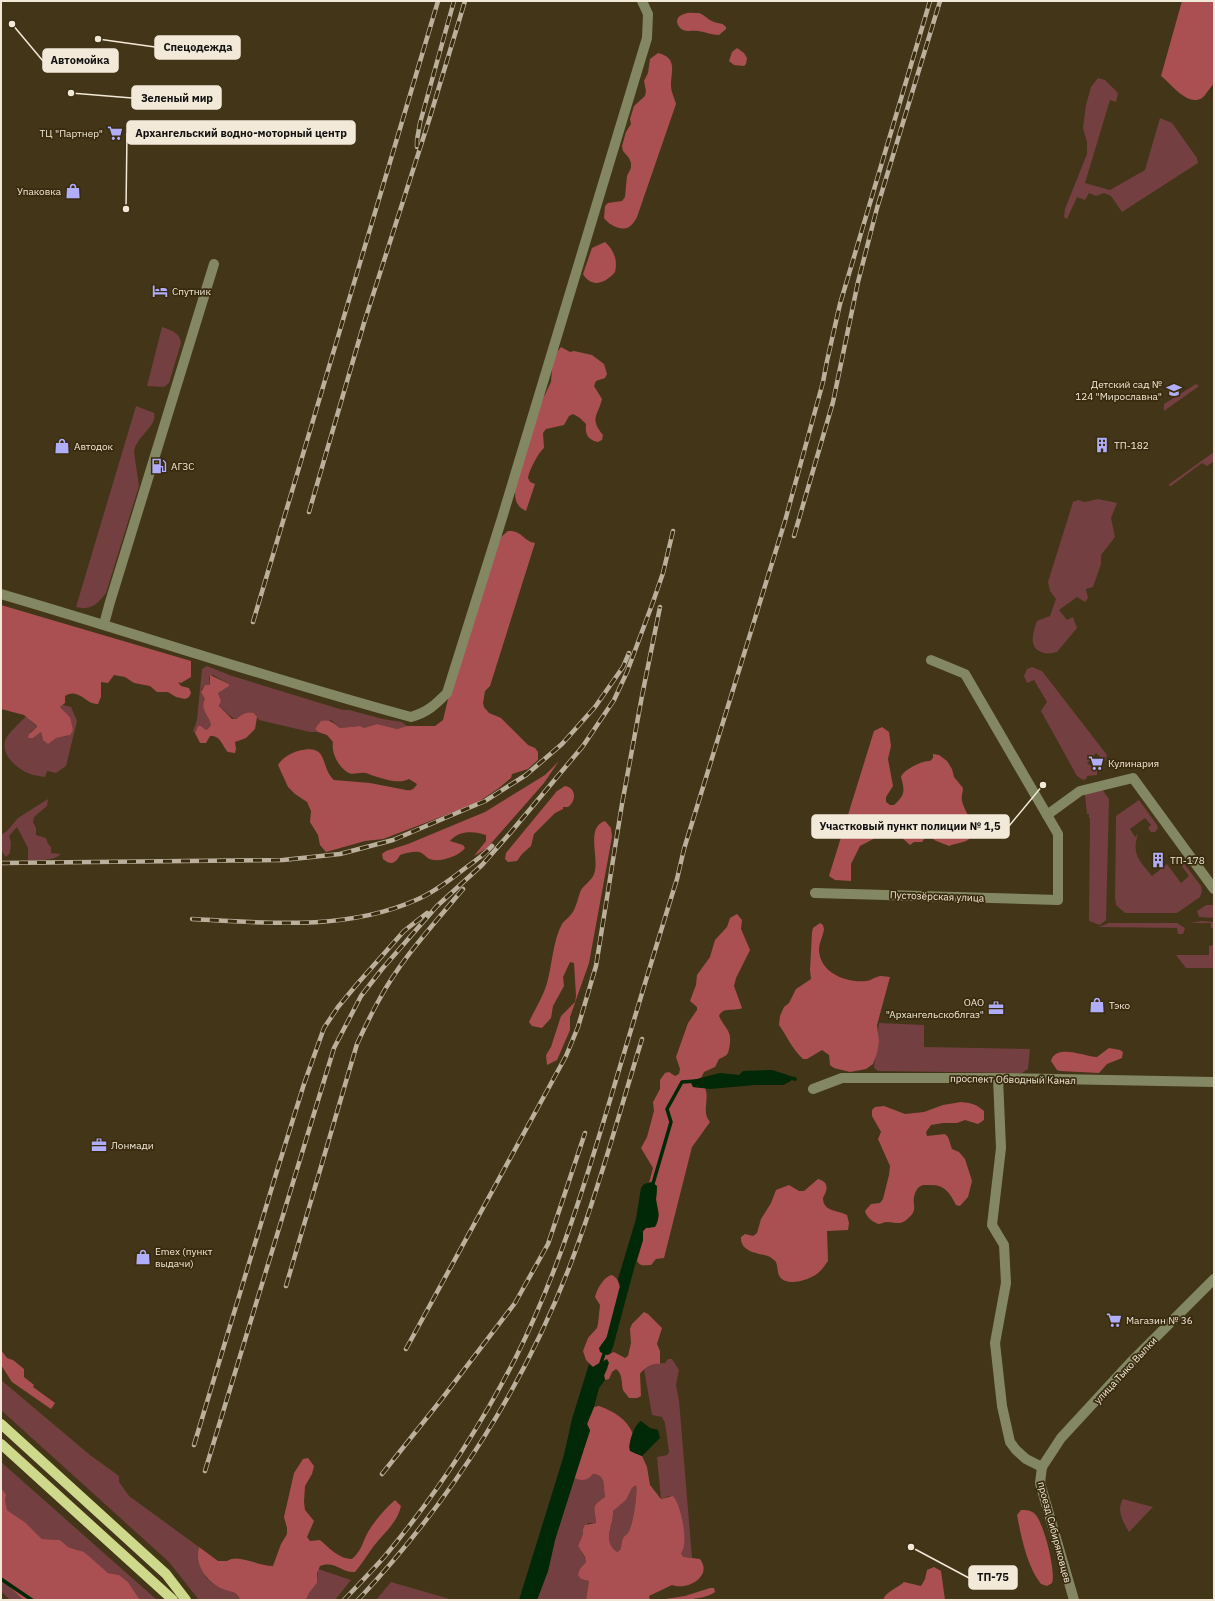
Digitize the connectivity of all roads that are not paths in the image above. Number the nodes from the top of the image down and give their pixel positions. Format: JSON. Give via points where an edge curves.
{"nodes":[{"id":1,"x":642,"y":1,"type":"edge"},
{"id":2,"x":214,"y":264,"type":"dead end"},
{"id":3,"x":1,"y":594,"type":"edge"},
{"id":4,"x":104,"y":624,"type":"junction"},
{"id":5,"x":930,"y":660,"type":"dead end"},
{"id":6,"x":1047,"y":815,"type":"junction"},
{"id":7,"x":1214,"y":889,"type":"edge"},
{"id":8,"x":815,"y":893,"type":"dead end"},
{"id":9,"x":998,"y":1078,"type":"junction"},
{"id":10,"x":1214,"y":1082,"type":"edge"},
{"id":11,"x":813,"y":1089,"type":"dead end"},
{"id":12,"x":1214,"y":1279,"type":"edge"},
{"id":13,"x":1,"y":1424,"type":"edge"},
{"id":14,"x":1,"y":1444,"type":"edge"},
{"id":15,"x":1042,"y":1467,"type":"junction"},
{"id":16,"x":173,"y":1600,"type":"edge"},
{"id":17,"x":186,"y":1600,"type":"edge"},
{"id":18,"x":1074,"y":1600,"type":"edge"}],
"edges":[{"from":1,"to":4,"type":"street","via":[[648,14],[647,38],[447,693],[423,714],[411,716],[322,693]]},
{"from":2,"to":4,"type":"street"},
{"from":3,"to":4,"type":"street"},
{"from":5,"to":6,"type":"street","via":[[965,674]]},
{"from":6,"to":7,"type":"street","via":[[1080,791],[1133,778]]},
{"from":6,"to":8,"type":"street","name":"Пустозёрская улица","via":[[1058,834],[1058,900]]},
{"from":9,"to":10,"type":"street","name":"проспект Обводный Канал"},
{"from":9,"to":11,"type":"street","name":"проспект Обводный Канал","via":[[842,1078]]},
{"from":9,"to":15,"type":"street","name":"проезд Сибиряковцев","via":[[1001,1148],[992,1224],[1004,1246],[1006,1283],[995,1343],[1002,1406],[1010,1442],[1026,1459]]},
{"from":12,"to":15,"type":"street","name":"улица Тыко Вылки","via":[[1132,1361],[1066,1433]]},
{"from":13,"to":17,"type":"main road","via":[[166,1574]]},
{"from":14,"to":16,"type":"main road"},
{"from":15,"to":18,"type":"street","name":"проезд Сибиряковцев","via":[[1040,1483]]}]}
